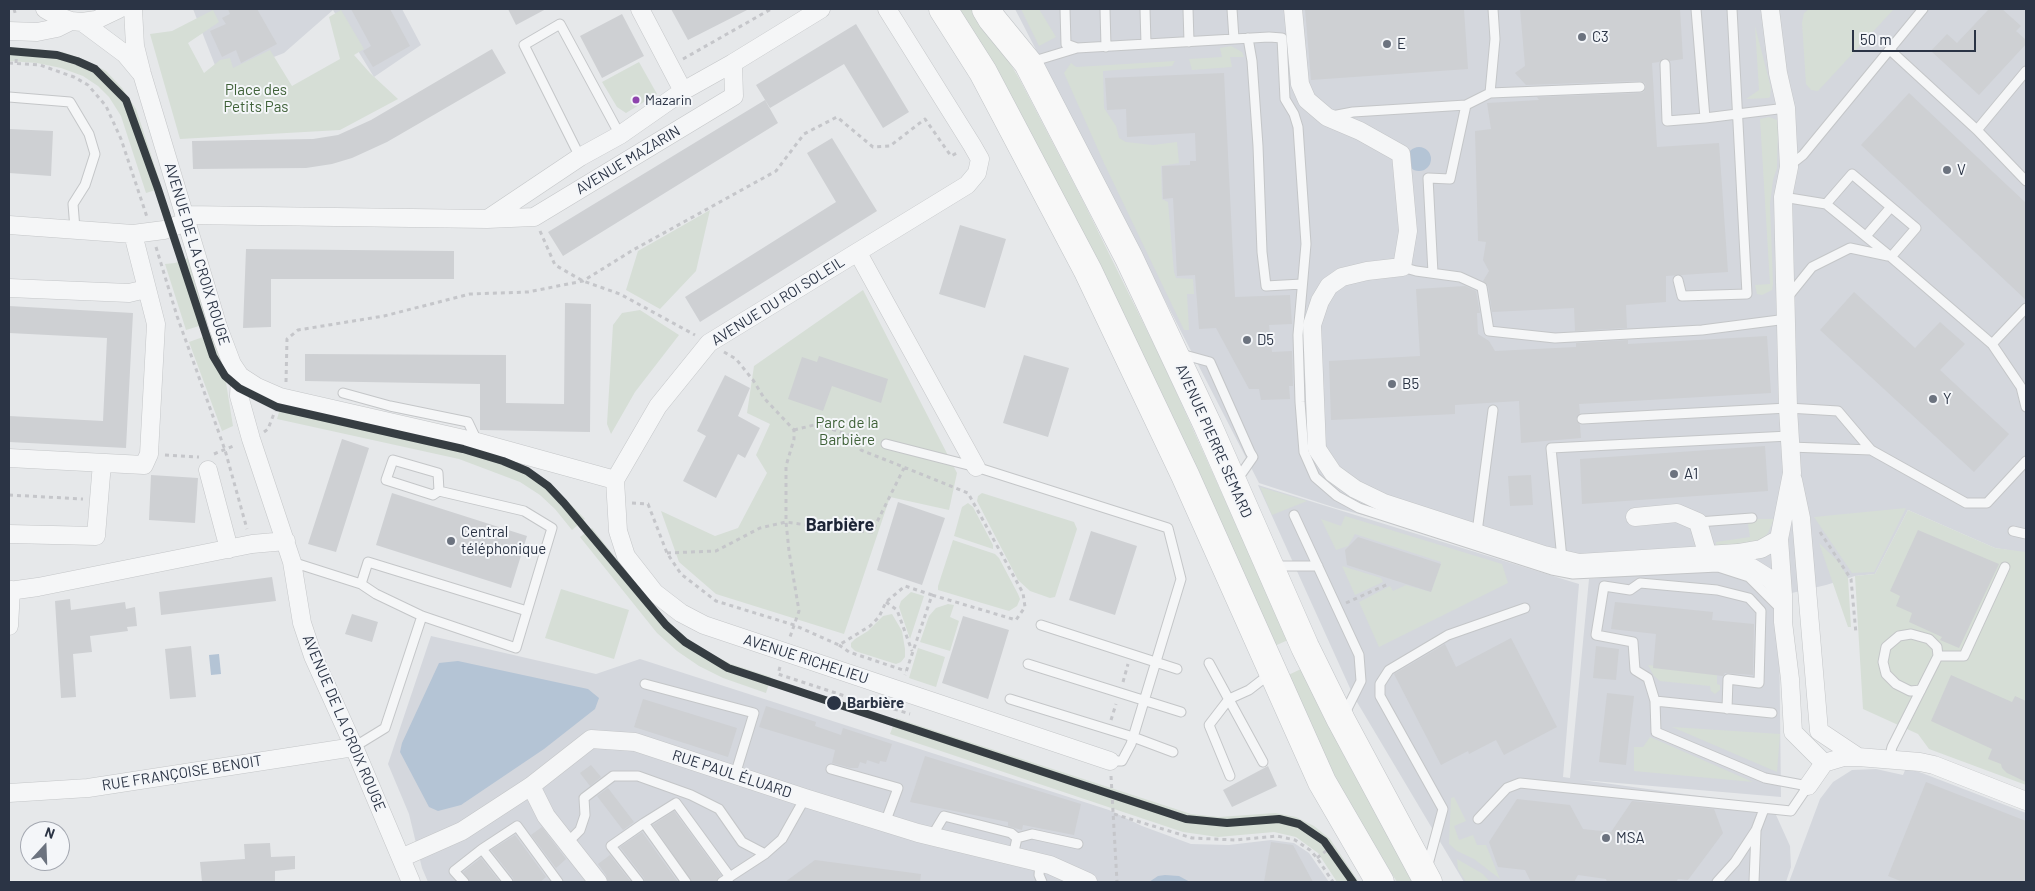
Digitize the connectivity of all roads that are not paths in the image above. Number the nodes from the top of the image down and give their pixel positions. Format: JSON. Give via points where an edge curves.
{"nodes":[{"id":1,"x":45,"y":9,"type":"edge"},
{"id":2,"x":119,"y":9,"type":"edge"},
{"id":3,"x":133,"y":9,"type":"edge"},
{"id":4,"x":640,"y":9,"type":"edge"},
{"id":5,"x":821,"y":9,"type":"edge"},
{"id":6,"x":886,"y":9,"type":"edge"},
{"id":7,"x":944,"y":9,"type":"edge"},
{"id":8,"x":1065,"y":9,"type":"edge"},
{"id":9,"x":1105,"y":9,"type":"edge"},
{"id":10,"x":1145,"y":9,"type":"edge"},
{"id":11,"x":1188,"y":9,"type":"edge"},
{"id":12,"x":1232,"y":9,"type":"edge"},
{"id":13,"x":1292,"y":9,"type":"edge"},
{"id":14,"x":1493,"y":9,"type":"edge"},
{"id":15,"x":1696,"y":9,"type":"edge"},
{"id":16,"x":1732,"y":9,"type":"edge"},
{"id":17,"x":1770,"y":9,"type":"edge"},
{"id":18,"x":1923,"y":9,"type":"edge"},
{"id":19,"x":991,"y":11,"type":"edge"},
{"id":20,"x":77,"y":21,"type":"junction"},
{"id":21,"x":9,"y":31,"type":"edge"},
{"id":22,"x":1234,"y":38,"type":"junction"},
{"id":23,"x":1248,"y":38,"type":"junction"},
{"id":24,"x":1189,"y":42,"type":"junction"},
{"id":25,"x":1146,"y":44,"type":"junction"},
{"id":26,"x":1106,"y":47,"type":"junction"},
{"id":27,"x":1077,"y":48,"type":"junction"},
{"id":28,"x":1890,"y":50,"type":"junction"},
{"id":29,"x":733,"y":63,"type":"junction"},
{"id":30,"x":1028,"y":63,"type":"junction"},
{"id":31,"x":1665,"y":64,"type":"dead end"},
{"id":32,"x":2026,"y":71,"type":"edge"},
{"id":33,"x":142,"y":74,"type":"junction"},
{"id":34,"x":1640,"y":87,"type":"dead end"},
{"id":35,"x":683,"y":91,"type":"junction"},
{"id":36,"x":1490,"y":93,"type":"junction"},
{"id":37,"x":9,"y":97,"type":"edge"},
{"id":38,"x":1466,"y":105,"type":"junction"},
{"id":39,"x":1786,"y":108,"type":"junction"},
{"id":40,"x":1738,"y":114,"type":"junction"},
{"id":41,"x":1327,"y":117,"type":"junction"},
{"id":42,"x":1705,"y":118,"type":"junction"},
{"id":43,"x":1977,"y":130,"type":"junction"},
{"id":44,"x":620,"y":135,"type":"junction"},
{"id":45,"x":580,"y":157,"type":"junction"},
{"id":46,"x":1789,"y":167,"type":"junction"},
{"id":47,"x":2026,"y":181,"type":"edge"},
{"id":48,"x":1783,"y":197,"type":"junction"},
{"id":49,"x":1826,"y":204,"type":"junction"},
{"id":50,"x":1891,"y":207,"type":"junction"},
{"id":51,"x":185,"y":219,"type":"junction"},
{"id":52,"x":487,"y":219,"type":"junction"},
{"id":53,"x":9,"y":225,"type":"edge"},
{"id":54,"x":75,"y":229,"type":"junction"},
{"id":55,"x":133,"y":234,"type":"junction"},
{"id":56,"x":1866,"y":236,"type":"junction"},
{"id":57,"x":858,"y":253,"type":"junction"},
{"id":58,"x":1892,"y":257,"type":"junction"},
{"id":59,"x":1402,"y":267,"type":"junction"},
{"id":60,"x":1433,"y":273,"type":"junction"},
{"id":61,"x":1678,"y":280,"type":"dead end"},
{"id":62,"x":1302,"y":284,"type":"junction"},
{"id":63,"x":9,"y":288,"type":"edge"},
{"id":64,"x":146,"y":289,"type":"junction"},
{"id":65,"x":1786,"y":299,"type":"junction"},
{"id":66,"x":2026,"y":308,"type":"edge"},
{"id":67,"x":1787,"y":319,"type":"junction"},
{"id":68,"x":1992,"y":344,"type":"junction"},
{"id":69,"x":240,"y":376,"type":"junction"},
{"id":70,"x":343,"y":393,"type":"dead end"},
{"id":71,"x":2026,"y":407,"type":"edge"},
{"id":72,"x":1788,"y":408,"type":"junction"},
{"id":73,"x":1493,"y":410,"type":"dead end"},
{"id":74,"x":1582,"y":419,"type":"dead end"},
{"id":75,"x":477,"y":442,"type":"junction"},
{"id":76,"x":1790,"y":442,"type":"junction"},
{"id":77,"x":886,"y":444,"type":"road end"},
{"id":78,"x":1871,"y":450,"type":"junction"},
{"id":79,"x":9,"y":458,"type":"edge"},
{"id":80,"x":208,"y":461,"type":"road end"},
{"id":81,"x":2026,"y":461,"type":"edge"},
{"id":82,"x":102,"y":463,"type":"junction"},
{"id":83,"x":976,"y":467,"type":"junction"},
{"id":84,"x":1792,"y":473,"type":"junction"},
{"id":85,"x":615,"y":480,"type":"junction"},
{"id":86,"x":439,"y":490,"type":"junction"},
{"id":87,"x":1294,"y":515,"type":"dead end"},
{"id":88,"x":1635,"y":517,"type":"dead end"},
{"id":89,"x":1752,"y":518,"type":"dead end"},
{"id":90,"x":1698,"y":522,"type":"junction"},
{"id":91,"x":1477,"y":532,"type":"junction"},
{"id":92,"x":2013,"y":532,"type":"dead end"},
{"id":93,"x":9,"y":534,"type":"edge"},
{"id":94,"x":2026,"y":534,"type":"edge"},
{"id":95,"x":1779,"y":539,"type":"junction"},
{"id":96,"x":286,"y":541,"type":"junction"},
{"id":97,"x":229,"y":548,"type":"junction"},
{"id":98,"x":1708,"y":556,"type":"junction"},
{"id":99,"x":1562,"y":559,"type":"junction"},
{"id":100,"x":292,"y":562,"type":"junction"},
{"id":101,"x":1270,"y":566,"type":"junction"},
{"id":102,"x":1318,"y":566,"type":"junction"},
{"id":103,"x":2005,"y":567,"type":"dead end"},
{"id":104,"x":361,"y":584,"type":"junction"},
{"id":105,"x":10,"y":590,"type":"edge"},
{"id":106,"x":1783,"y":603,"type":"junction"},
{"id":107,"x":1525,"y":608,"type":"dead end"},
{"id":108,"x":527,"y":611,"type":"junction"},
{"id":109,"x":422,"y":616,"type":"junction"},
{"id":110,"x":1041,"y":625,"type":"dead end"},
{"id":111,"x":9,"y":626,"type":"edge"},
{"id":112,"x":1938,"y":656,"type":"junction"},
{"id":113,"x":1156,"y":663,"type":"junction"},
{"id":114,"x":1209,"y":663,"type":"dead end"},
{"id":115,"x":1028,"y":664,"type":"dead end"},
{"id":116,"x":1177,"y":670,"type":"dead end"},
{"id":117,"x":1273,"y":672,"type":"junction"},
{"id":118,"x":645,"y":684,"type":"dead end"},
{"id":119,"x":1921,"y":690,"type":"junction"},
{"id":120,"x":1010,"y":699,"type":"dead end"},
{"id":121,"x":1229,"y":699,"type":"junction"},
{"id":122,"x":1145,"y":700,"type":"junction"},
{"id":123,"x":1655,"y":701,"type":"junction"},
{"id":124,"x":1726,"y":709,"type":"junction"},
{"id":125,"x":1180,"y":712,"type":"dead end"},
{"id":126,"x":1772,"y":713,"type":"dead end"},
{"id":127,"x":1341,"y":720,"type":"junction"},
{"id":128,"x":1133,"y":737,"type":"junction"},
{"id":129,"x":354,"y":746,"type":"junction"},
{"id":130,"x":1173,"y":752,"type":"dead end"},
{"id":131,"x":1858,"y":757,"type":"junction"},
{"id":132,"x":1889,"y":759,"type":"junction"},
{"id":133,"x":1110,"y":761,"type":"joint"},
{"id":134,"x":1263,"y":762,"type":"dead end"},
{"id":135,"x":1824,"y":763,"type":"junction"},
{"id":136,"x":831,"y":769,"type":"dead end"},
{"id":137,"x":735,"y":775,"type":"junction"},
{"id":138,"x":1230,"y":776,"type":"dead end"},
{"id":139,"x":531,"y":786,"type":"junction"},
{"id":140,"x":1808,"y":786,"type":"junction"},
{"id":141,"x":9,"y":793,"type":"edge"},
{"id":142,"x":805,"y":798,"type":"junction"},
{"id":143,"x":2026,"y":801,"type":"edge"},
{"id":144,"x":1764,"y":809,"type":"junction"},
{"id":145,"x":1478,"y":819,"type":"dead end"},
{"id":146,"x":644,"y":823,"type":"junction"},
{"id":147,"x":885,"y":823,"type":"junction"},
{"id":148,"x":1756,"y":830,"type":"junction"},
{"id":149,"x":932,"y":836,"type":"junction"},
{"id":150,"x":1017,"y":838,"type":"junction"},
{"id":151,"x":567,"y":843,"type":"junction"},
{"id":152,"x":1078,"y":844,"type":"dead end"},
{"id":153,"x":482,"y":848,"type":"junction"},
{"id":154,"x":765,"y":854,"type":"junction"},
{"id":155,"x":1013,"y":856,"type":"junction"},
{"id":156,"x":401,"y":858,"type":"junction"},
{"id":157,"x":1040,"y":862,"type":"junction"},
{"id":158,"x":726,"y":879,"type":"edge"},
{"id":159,"x":1426,"y":879,"type":"edge"},
{"id":160,"x":412,"y":882,"type":"edge"},
{"id":161,"x":464,"y":882,"type":"edge"},
{"id":162,"x":508,"y":882,"type":"edge"},
{"id":163,"x":558,"y":882,"type":"edge"},
{"id":164,"x":598,"y":882,"type":"edge"},
{"id":165,"x":639,"y":882,"type":"edge"},
{"id":166,"x":686,"y":882,"type":"edge"},
{"id":167,"x":1042,"y":882,"type":"edge"},
{"id":168,"x":1088,"y":882,"type":"edge"},
{"id":169,"x":1380,"y":882,"type":"edge"},
{"id":170,"x":1717,"y":882,"type":"edge"},
{"id":171,"x":1754,"y":882,"type":"edge"}],
"edges":[{"from":1,"to":20,"type":"street"},
{"from":2,"to":20,"type":"street","via":[[96,20]]},
{"from":3,"to":33,"type":"street","name":"AVENUE DE LA CROIX ROUGE","via":[[135,46]]},
{"from":4,"to":35,"type":"street"},
{"from":5,"to":29,"type":"street","name":"AVENUE MAZARIN"},
{"from":6,"to":57,"type":"street","name":"AVENUE DU ROI SOLEIL","via":[[980,159],[977,172],[967,185]]},
{"from":7,"to":117,"type":"main road","via":[[983,72],[1088,272],[1185,475]]},
{"from":8,"to":27,"type":"lane","via":[[1066,44]]},
{"from":9,"to":26,"type":"lane"},
{"from":10,"to":25,"type":"lane"},
{"from":11,"to":24,"type":"lane"},
{"from":12,"to":22,"type":"lane"},
{"from":13,"to":41,"type":"street","via":[[1300,84],[1307,100]]},
{"from":14,"to":36,"type":"lane","via":[[1495,38]]},
{"from":15,"to":42,"type":"lane"},
{"from":16,"to":40,"type":"lane"},
{"from":17,"to":39,"type":"street"},
{"from":18,"to":28,"type":"lane"},
{"from":19,"to":30,"type":"main road","name":"AVENUE PIERRE SEMARD"},
{"from":20,"to":21,"type":"street","via":[[37,32]]},
{"from":20,"to":33,"type":"street","via":[[125,54]]},
{"from":22,"to":23,"type":"lane"},
{"from":22,"to":24,"type":"lane"},
{"from":23,"to":62,"type":"lane","via":[[1282,38],[1285,100],[1298,126],[1306,244]]},
{"from":23,"to":62,"type":"lane","via":[[1266,286]]},
{"from":24,"to":25,"type":"lane"},
{"from":25,"to":26,"type":"lane"},
{"from":26,"to":27,"type":"lane"},
{"from":27,"to":30,"type":"lane"},
{"from":28,"to":43,"type":"lane"},
{"from":28,"to":46,"type":"lane","via":[[1803,155]]},
{"from":29,"to":35,"type":"street","name":"AVENUE MAZARIN"},
{"from":29,"to":52,"type":"street","name":"AVENUE MAZARIN","via":[[734,96],[534,217]]},
{"from":30,"to":101,"type":"main road","name":"AVENUE PIERRE SEMARD","via":[[1174,352]]},
{"from":31,"to":42,"type":"lane","via":[[1667,121]]},
{"from":32,"to":43,"type":"lane"},
{"from":33,"to":51,"type":"street","name":"AVENUE DE LA CROIX ROUGE"},
{"from":34,"to":36,"type":"lane"},
{"from":35,"to":44,"type":"street","name":"AVENUE MAZARIN"},
{"from":36,"to":38,"type":"lane"},
{"from":37,"to":54,"type":"lane","via":[[70,102],[89,134],[95,154],[85,185],[73,204]]},
{"from":38,"to":41,"type":"lane","via":[[1353,112]]},
{"from":38,"to":60,"type":"lane","via":[[1450,179],[1428,178]]},
{"from":39,"to":40,"type":"lane"},
{"from":39,"to":46,"type":"street"},
{"from":40,"to":42,"type":"lane"},
{"from":40,"to":61,"type":"lane","via":[[1748,294],[1682,296]]},
{"from":41,"to":59,"type":"street","via":[[1401,154],[1408,231]]},
{"from":43,"to":47,"type":"lane"},
{"from":44,"to":45,"type":"street","name":"AVENUE MAZARIN"},
{"from":44,"to":45,"type":"lane","via":[[560,24],[524,45]]},
{"from":45,"to":52,"type":"street","name":"AVENUE MAZARIN"},
{"from":46,"to":48,"type":"street"},
{"from":48,"to":49,"type":"lane"},
{"from":48,"to":65,"type":"street"},
{"from":49,"to":50,"type":"lane","via":[[1852,174]]},
{"from":49,"to":56,"type":"lane"},
{"from":50,"to":56,"type":"lane"},
{"from":50,"to":58,"type":"lane","via":[[1916,228]]},
{"from":51,"to":52,"type":"street","name":"AVENUE MAZARIN"},
{"from":51,"to":55,"type":"street","name":"AVENUE MAZARIN","via":[[152,232]]},
{"from":51,"to":69,"type":"street","name":"AVENUE DE LA CROIX ROUGE","via":[[218,327]]},
{"from":53,"to":54,"type":"street","name":"AVENUE MAZARIN"},
{"from":54,"to":55,"type":"street","name":"AVENUE MAZARIN"},
{"from":55,"to":64,"type":"street"},
{"from":56,"to":58,"type":"lane"},
{"from":57,"to":83,"type":"street"},
{"from":57,"to":85,"type":"street","name":"AVENUE DU ROI SOLEIL","via":[[709,343],[658,406]]},
{"from":58,"to":65,"type":"lane","via":[[1850,248],[1812,267]]},
{"from":58,"to":68,"type":"lane"},
{"from":59,"to":60,"type":"lane"},
{"from":59,"to":91,"type":"street","via":[[1342,277],[1329,286],[1320,301],[1312,325],[1317,449],[1332,473],[1355,489],[1384,503]]},
{"from":60,"to":67,"type":"lane","via":[[1460,276],[1482,286],[1489,331],[1555,338],[1702,330]]},
{"from":62,"to":106,"type":"lane","via":[[1298,345],[1304,452],[1315,477],[1337,496],[1359,508],[1552,570],[1573,574],[1718,567],[1749,577]]},
{"from":63,"to":64,"type":"street","via":[[129,294]]},
{"from":64,"to":82,"type":"street","via":[[156,324],[149,454],[144,464]]},
{"from":65,"to":67,"type":"street"},
{"from":66,"to":68,"type":"lane"},
{"from":67,"to":72,"type":"street"},
{"from":68,"to":71,"type":"lane","via":[[2021,387]]},
{"from":69,"to":75,"type":"street","via":[[280,397]]},
{"from":69,"to":96,"type":"street","name":"AVENUE DE LA CROIX ROUGE","via":[[239,396]]},
{"from":70,"to":75,"type":"lane","via":[[468,422]]},
{"from":72,"to":74,"type":"lane"},
{"from":72,"to":76,"type":"street"},
{"from":72,"to":78,"type":"lane","via":[[1838,411]]},
{"from":73,"to":91,"type":"lane"},
{"from":75,"to":85,"type":"street"},
{"from":76,"to":78,"type":"lane"},
{"from":76,"to":84,"type":"street"},
{"from":76,"to":99,"type":"lane","via":[[1552,448]]},
{"from":77,"to":83,"type":"lane"},
{"from":78,"to":81,"type":"lane","via":[[1966,503],[1987,503]]},
{"from":79,"to":82,"type":"street"},
{"from":80,"to":97,"type":"street"},
{"from":82,"to":93,"type":"street","via":[[96,536]]},
{"from":83,"to":113,"type":"lane","via":[[1168,528],[1181,579]]},
{"from":84,"to":95,"type":"street"},
{"from":84,"to":131,"type":"street","via":[[1802,518],[1819,731]]},
{"from":85,"to":133,"type":"street","name":"AVENUE RICHELIEU","via":[[618,531],[626,556],[655,593],[681,613],[704,625]]},
{"from":86,"to":86,"type":"lane","via":[[438,474],[393,460],[386,480],[433,495]]},
{"from":86,"to":108,"type":"lane","via":[[524,511],[552,528]]},
{"from":87,"to":102,"type":"lane"},
{"from":88,"to":90,"type":"street","via":[[1677,513]]},
{"from":89,"to":90,"type":"lane"},
{"from":90,"to":98,"type":"street"},
{"from":91,"to":99,"type":"street"},
{"from":92,"to":94,"type":"lane"},
{"from":95,"to":98,"type":"street","via":[[1762,549]]},
{"from":95,"to":106,"type":"street"},
{"from":96,"to":97,"type":"street"},
{"from":96,"to":100,"type":"street","name":"AVENUE DE LA CROIX ROUGE"},
{"from":97,"to":105,"type":"street"},
{"from":98,"to":99,"type":"street","via":[[1580,563]]},
{"from":98,"to":106,"type":"street","via":[[1746,564],[1770,579]]},
{"from":100,"to":104,"type":"lane"},
{"from":100,"to":129,"type":"street","name":"AVENUE DE LA CROIX ROUGE","via":[[313,656]]},
{"from":101,"to":102,"type":"lane"},
{"from":101,"to":127,"type":"main road","name":"AVENUE PIERRE SEMARD"},
{"from":102,"to":127,"type":"lane","via":[[1359,655],[1361,680]]},
{"from":103,"to":112,"type":"lane","via":[[1964,656]]},
{"from":104,"to":108,"type":"lane","via":[[368,562]]},
{"from":104,"to":109,"type":"lane"},
{"from":105,"to":111,"type":"street"},
{"from":106,"to":135,"type":"street","via":[[1793,732]]},
{"from":107,"to":159,"type":"lane","via":[[1448,635],[1389,670],[1380,684],[1380,696],[1443,809]]},
{"from":108,"to":109,"type":"lane","via":[[516,648]]},
{"from":109,"to":129,"type":"lane","via":[[385,728]]},
{"from":110,"to":113,"type":"lane"},
{"from":112,"to":119,"type":"lane"},
{"from":112,"to":119,"type":"lane","via":[[1937,647],[1928,639],[1911,634],[1899,636],[1886,647],[1883,662],[1886,674],[1910,691]]},
{"from":113,"to":116,"type":"lane"},
{"from":113,"to":122,"type":"lane"},
{"from":114,"to":121,"type":"lane"},
{"from":115,"to":122,"type":"lane"},
{"from":117,"to":121,"type":"lane","via":[[1249,690]]},
{"from":117,"to":169,"type":"main road","via":[[1322,782]]},
{"from":118,"to":137,"type":"lane","via":[[754,713]]},
{"from":119,"to":132,"type":"lane"},
{"from":120,"to":128,"type":"lane"},
{"from":121,"to":134,"type":"lane"},
{"from":121,"to":138,"type":"lane","via":[[1209,725]]},
{"from":122,"to":125,"type":"lane"},
{"from":122,"to":128,"type":"lane"},
{"from":123,"to":124,"type":"lane"},
{"from":123,"to":124,"type":"lane","via":[[1648,678],[1635,670],[1633,642],[1596,636],[1604,586],[1630,590],[1640,583],[1717,590],[1749,598],[1761,612],[1759,683],[1728,679]]},
{"from":123,"to":140,"type":"lane","via":[[1656,732],[1765,778]]},
{"from":124,"to":126,"type":"lane"},
{"from":127,"to":159,"type":"main road","name":"AVENUE PIERRE SEMARD"},
{"from":128,"to":130,"type":"lane"},
{"from":128,"to":133,"type":"lane","via":[[1122,761]]},
{"from":129,"to":141,"type":"street","name":"RUE FRANÇOISE BENOIT","via":[[88,788]]},
{"from":129,"to":156,"type":"street","name":"AVENUE DE LA CROIX ROUGE"},
{"from":131,"to":132,"type":"street"},
{"from":131,"to":135,"type":"street"},
{"from":132,"to":143,"type":"street","via":[[1934,765]]},
{"from":135,"to":140,"type":"street"},
{"from":136,"to":147,"type":"lane","via":[[898,788]]},
{"from":137,"to":139,"type":"street","name":"RUE PAUL ÉLUARD","via":[[635,742],[591,739]]},
{"from":137,"to":142,"type":"street","name":"RUE PAUL ÉLUARD"},
{"from":139,"to":151,"type":"street","via":[[546,816]]},
{"from":139,"to":156,"type":"street","name":"RUE PAUL ÉLUARD","via":[[462,831]]},
{"from":140,"to":144,"type":"lane","via":[[1791,811]]},
{"from":142,"to":147,"type":"street","name":"RUE PAUL ÉLUARD"},
{"from":142,"to":154,"type":"lane","via":[[782,839]]},
{"from":144,"to":145,"type":"lane","via":[[1520,783],[1507,788]]},
{"from":144,"to":148,"type":"lane"},
{"from":146,"to":158,"type":"lane","via":[[676,803]]},
{"from":146,"to":165,"type":"lane","via":[[611,846]]},
{"from":146,"to":166,"type":"lane"},
{"from":147,"to":149,"type":"street","name":"RUE PAUL ÉLUARD"},
{"from":148,"to":170,"type":"lane"},
{"from":148,"to":171,"type":"lane"},
{"from":149,"to":150,"type":"lane","via":[[944,816],[1011,833]]},
{"from":149,"to":155,"type":"street","name":"RUE PAUL ÉLUARD"},
{"from":150,"to":152,"type":"lane","via":[[1032,834]]},
{"from":150,"to":155,"type":"lane"},
{"from":151,"to":154,"type":"lane","via":[[580,830],[585,815],[584,798],[612,776],[638,776],[719,809],[742,842]]},
{"from":151,"to":164,"type":"street"},
{"from":153,"to":161,"type":"lane","via":[[454,871]]},
{"from":153,"to":162,"type":"lane"},
{"from":153,"to":163,"type":"lane","via":[[517,826]]},
{"from":154,"to":158,"type":"lane"},
{"from":155,"to":157,"type":"street","name":"RUE PAUL ÉLUARD"},
{"from":156,"to":160,"type":"street","name":"AVENUE DE LA CROIX ROUGE"},
{"from":157,"to":167,"type":"lane"},
{"from":157,"to":168,"type":"street","name":"RUE PAUL ÉLUARD"}]}
